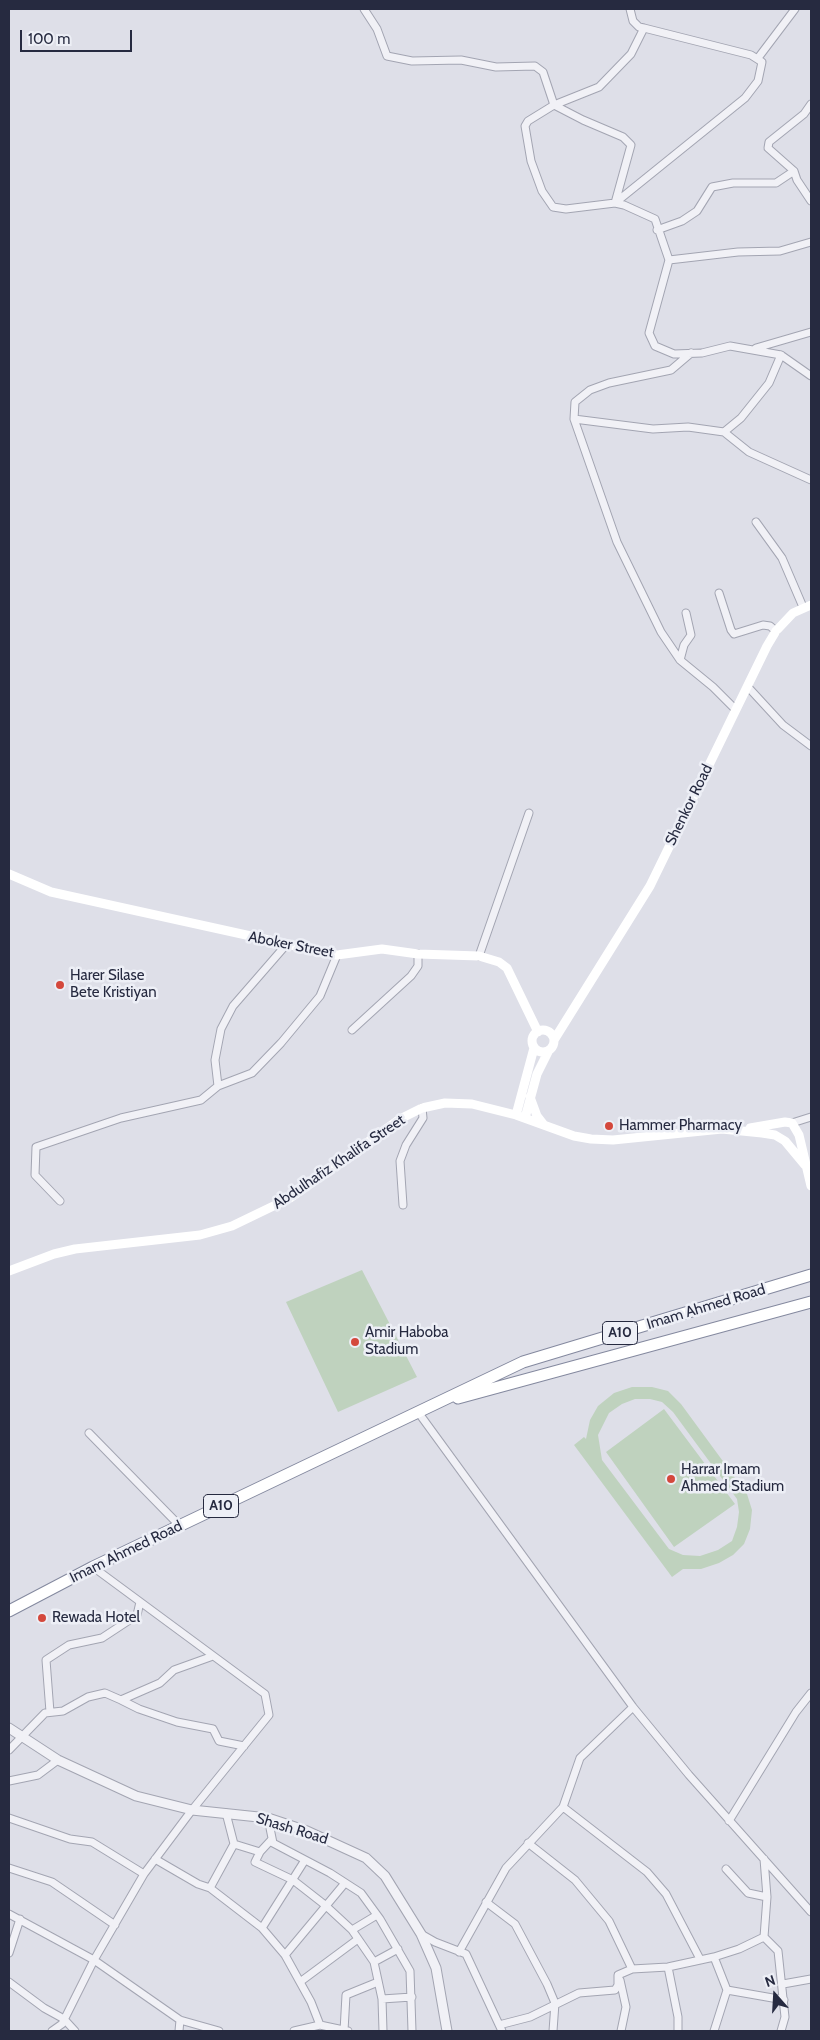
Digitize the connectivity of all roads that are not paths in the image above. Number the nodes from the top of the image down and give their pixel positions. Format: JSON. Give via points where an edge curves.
{"nodes":[{"id":1,"x":364,"y":9,"type":"edge"},
{"id":2,"x":630,"y":9,"type":"edge"},
{"id":3,"x":795,"y":9,"type":"edge"},
{"id":4,"x":644,"y":28,"type":"junction"},
{"id":5,"x":758,"y":58,"type":"junction"},
{"id":6,"x":811,"y":104,"type":"edge"},
{"id":7,"x":554,"y":105,"type":"junction"},
{"id":8,"x":794,"y":171,"type":"junction"},
{"id":9,"x":811,"y":201,"type":"edge"},
{"id":10,"x":615,"y":203,"type":"junction"},
{"id":11,"x":657,"y":230,"type":"junction"},
{"id":12,"x":811,"y":242,"type":"edge"},
{"id":13,"x":668,"y":260,"type":"junction"},
{"id":14,"x":811,"y":332,"type":"edge"},
{"id":15,"x":755,"y":348,"type":"junction"},
{"id":16,"x":691,"y":353,"type":"junction"},
{"id":17,"x":780,"y":355,"type":"junction"},
{"id":18,"x":811,"y":376,"type":"edge"},
{"id":19,"x":574,"y":419,"type":"junction"},
{"id":20,"x":724,"y":432,"type":"junction"},
{"id":21,"x":811,"y":480,"type":"edge"},
{"id":22,"x":756,"y":522,"type":"dead end"},
{"id":23,"x":719,"y":592,"type":"dead end"},
{"id":24,"x":807,"y":606,"type":"edge"},
{"id":25,"x":686,"y":613,"type":"dead end"},
{"id":26,"x":776,"y":631,"type":"junction"},
{"id":27,"x":680,"y":660,"type":"junction"},
{"id":28,"x":748,"y":687,"type":"junction"},
{"id":29,"x":735,"y":709,"type":"junction"},
{"id":30,"x":811,"y":746,"type":"edge"},
{"id":31,"x":529,"y":813,"type":"dead end"},
{"id":32,"x":9,"y":874,"type":"edge"},
{"id":33,"x":286,"y":946,"type":"junction"},
{"id":34,"x":418,"y":954,"type":"junction"},
{"id":35,"x":337,"y":955,"type":"junction"},
{"id":36,"x":479,"y":956,"type":"junction"},
{"id":37,"x":570,"y":1012,"type":"junction"},
{"id":38,"x":352,"y":1030,"type":"dead end"},
{"id":39,"x":538,"y":1032,"type":"junction"},
{"id":40,"x":548,"y":1032,"type":"junction"},
{"id":41,"x":554,"y":1040,"type":"junction"},
{"id":42,"x":534,"y":1048,"type":"junction"},
{"id":43,"x":548,"y":1052,"type":"junction"},
{"id":44,"x":218,"y":1086,"type":"junction"},
{"id":45,"x":526,"y":1096,"type":"junction"},
{"id":46,"x":422,"y":1108,"type":"junction"},
{"id":47,"x":499,"y":1111,"type":"junction"},
{"id":48,"x":520,"y":1116,"type":"junction"},
{"id":49,"x":811,"y":1117,"type":"edge"},
{"id":50,"x":792,"y":1123,"type":"junction"},
{"id":51,"x":544,"y":1125,"type":"junction"},
{"id":52,"x":742,"y":1130,"type":"junction"},
{"id":53,"x":805,"y":1165,"type":"junction"},
{"id":54,"x":811,"y":1186,"type":"edge"},
{"id":55,"x":60,"y":1201,"type":"dead end"},
{"id":56,"x":403,"y":1205,"type":"dead end"},
{"id":57,"x":9,"y":1271,"type":"edge"},
{"id":58,"x":811,"y":1275,"type":"edge"},
{"id":59,"x":811,"y":1302,"type":"edge"},
{"id":60,"x":434,"y":1404,"type":"junction"},
{"id":61,"x":418,"y":1412,"type":"junction"},
{"id":62,"x":89,"y":1433,"type":"dead end"},
{"id":63,"x":179,"y":1525,"type":"junction"},
{"id":64,"x":92,"y":1567,"type":"junction"},
{"id":65,"x":140,"y":1602,"type":"junction"},
{"id":66,"x":9,"y":1611,"type":"edge"},
{"id":67,"x":213,"y":1656,"type":"junction"},
{"id":68,"x":811,"y":1693,"type":"edge"},
{"id":69,"x":121,"y":1700,"type":"junction"},
{"id":70,"x":633,"y":1707,"type":"junction"},
{"id":71,"x":50,"y":1712,"type":"junction"},
{"id":72,"x":9,"y":1728,"type":"edge"},
{"id":73,"x":22,"y":1737,"type":"junction"},
{"id":74,"x":244,"y":1746,"type":"junction"},
{"id":75,"x":9,"y":1750,"type":"edge"},
{"id":76,"x":58,"y":1760,"type":"junction"},
{"id":77,"x":9,"y":1781,"type":"edge"},
{"id":78,"x":563,"y":1806,"type":"junction"},
{"id":79,"x":192,"y":1810,"type":"junction"},
{"id":80,"x":226,"y":1813,"type":"junction"},
{"id":81,"x":9,"y":1818,"type":"edge"},
{"id":82,"x":268,"y":1818,"type":"junction"},
{"id":83,"x":729,"y":1821,"type":"junction"},
{"id":84,"x":272,"y":1839,"type":"junction"},
{"id":85,"x":528,"y":1843,"type":"junction"},
{"id":86,"x":234,"y":1844,"type":"junction"},
{"id":87,"x":260,"y":1852,"type":"junction"},
{"id":88,"x":764,"y":1858,"type":"junction"},
{"id":89,"x":155,"y":1860,"type":"junction"},
{"id":90,"x":305,"y":1860,"type":"junction"},
{"id":91,"x":9,"y":1868,"type":"edge"},
{"id":92,"x":726,"y":1869,"type":"dead end"},
{"id":93,"x":144,"y":1874,"type":"junction"},
{"id":94,"x":293,"y":1880,"type":"junction"},
{"id":95,"x":346,"y":1883,"type":"junction"},
{"id":96,"x":210,"y":1888,"type":"junction"},
{"id":97,"x":767,"y":1897,"type":"junction"},
{"id":98,"x":486,"y":1902,"type":"junction"},
{"id":99,"x":325,"y":1905,"type":"junction"},
{"id":100,"x":811,"y":1912,"type":"edge"},
{"id":101,"x":9,"y":1914,"type":"edge"},
{"id":102,"x":377,"y":1915,"type":"junction"},
{"id":103,"x":20,"y":1919,"type":"junction"},
{"id":104,"x":115,"y":1925,"type":"junction"},
{"id":105,"x":262,"y":1928,"type":"junction"},
{"id":106,"x":352,"y":1930,"type":"junction"},
{"id":107,"x":420,"y":1934,"type":"junction"},
{"id":108,"x":764,"y":1937,"type":"junction"},
{"id":109,"x":358,"y":1939,"type":"junction"},
{"id":110,"x":398,"y":1950,"type":"junction"},
{"id":111,"x":459,"y":1952,"type":"junction"},
{"id":112,"x":9,"y":1953,"type":"edge"},
{"id":113,"x":285,"y":1955,"type":"junction"},
{"id":114,"x":714,"y":1957,"type":"junction"},
{"id":115,"x":700,"y":1958,"type":"junction"},
{"id":116,"x":94,"y":1960,"type":"junction"},
{"id":117,"x":374,"y":1962,"type":"junction"},
{"id":118,"x":668,"y":1967,"type":"junction"},
{"id":119,"x":632,"y":1969,"type":"junction"},
{"id":120,"x":618,"y":1975,"type":"junction"},
{"id":121,"x":811,"y":1979,"type":"edge"},
{"id":122,"x":9,"y":1982,"type":"edge"},
{"id":123,"x":300,"y":1982,"type":"junction"},
{"id":124,"x":378,"y":1982,"type":"junction"},
{"id":125,"x":783,"y":1984,"type":"junction"},
{"id":126,"x":727,"y":1990,"type":"junction"},
{"id":127,"x":412,"y":1997,"type":"junction"},
{"id":128,"x":382,"y":1999,"type":"junction"},
{"id":129,"x":784,"y":2000,"type":"junction"},
{"id":130,"x":555,"y":2003,"type":"junction"},
{"id":131,"x":64,"y":2019,"type":"junction"},
{"id":132,"x":180,"y":2020,"type":"junction"},
{"id":133,"x":320,"y":2025,"type":"junction"},
{"id":134,"x":500,"y":2028,"type":"edge"},
{"id":135,"x":52,"y":2031,"type":"edge"},
{"id":136,"x":75,"y":2031,"type":"edge"},
{"id":137,"x":179,"y":2031,"type":"edge"},
{"id":138,"x":218,"y":2031,"type":"edge"},
{"id":139,"x":294,"y":2031,"type":"edge"},
{"id":140,"x":346,"y":2031,"type":"edge"},
{"id":141,"x":383,"y":2031,"type":"edge"},
{"id":142,"x":412,"y":2031,"type":"edge"},
{"id":143,"x":447,"y":2031,"type":"edge"},
{"id":144,"x":553,"y":2031,"type":"edge"},
{"id":145,"x":621,"y":2031,"type":"edge"},
{"id":146,"x":678,"y":2031,"type":"edge"},
{"id":147,"x":714,"y":2031,"type":"edge"},
{"id":148,"x":782,"y":2031,"type":"edge"}],
"edges":[{"from":1,"to":7,"type":"street","via":[[377,29],[387,56],[412,61],[461,60],[496,67],[535,66],[544,72]]},
{"from":2,"to":4,"type":"street","via":[[633,21]]},
{"from":3,"to":5,"type":"street"},
{"from":4,"to":5,"type":"street"},
{"from":4,"to":7,"type":"street","via":[[631,54],[599,87]]},
{"from":5,"to":10,"type":"street","via":[[762,62],[758,81],[745,98]]},
{"from":6,"to":8,"type":"street","via":[[804,114],[769,142],[768,148]]},
{"from":7,"to":10,"type":"street","via":[[623,137],[631,145]]},
{"from":7,"to":10,"type":"street","via":[[525,126],[530,161],[542,191],[553,207],[566,209]]},
{"from":8,"to":9,"type":"street"},
{"from":8,"to":11,"type":"street","via":[[776,183],[733,183],[712,187],[697,211],[682,221]]},
{"from":10,"to":11,"type":"street","via":[[648,214],[655,219]]},
{"from":11,"to":13,"type":"street"},
{"from":12,"to":13,"type":"street","via":[[780,251]]},
{"from":13,"to":16,"type":"street","via":[[649,333],[655,346],[674,354]]},
{"from":14,"to":15,"type":"street"},
{"from":15,"to":16,"type":"street","via":[[730,346]]},
{"from":15,"to":17,"type":"street"},
{"from":16,"to":19,"type":"street","via":[[671,370],[590,390],[575,402]]},
{"from":17,"to":18,"type":"street"},
{"from":17,"to":20,"type":"street","via":[[769,383],[741,418]]},
{"from":19,"to":20,"type":"street"},
{"from":19,"to":27,"type":"street","via":[[617,542],[661,632]]},
{"from":20,"to":21,"type":"street","via":[[749,452]]},
{"from":22,"to":24,"type":"street","via":[[782,558]]},
{"from":23,"to":26,"type":"street","via":[[734,634],[763,625]]},
{"from":24,"to":26,"type":"main road","name":"Shenkor Road","via":[[793,614]]},
{"from":25,"to":27,"type":"street","via":[[691,635]]},
{"from":26,"to":28,"type":"main road","name":"Shenkor Road"},
{"from":27,"to":29,"type":"street"},
{"from":28,"to":29,"type":"main road","name":"Shenkor Road"},
{"from":28,"to":30,"type":"street","via":[[783,725]]},
{"from":29,"to":37,"type":"main road","name":"Shenkor Road","via":[[650,886]]},
{"from":31,"to":36,"type":"street"},
{"from":32,"to":33,"type":"main road","name":"Aboker Street","via":[[51,892]]},
{"from":33,"to":35,"type":"main road","name":"Aboker Street"},
{"from":33,"to":44,"type":"street","via":[[233,1006],[221,1029],[214,1060]]},
{"from":34,"to":35,"type":"main road","name":"Aboker Street","via":[[382,950]]},
{"from":34,"to":36,"type":"main road","name":"Aboker Street"},
{"from":34,"to":38,"type":"street","via":[[418,966],[412,976]]},
{"from":35,"to":44,"type":"street","via":[[320,996],[281,1043],[252,1073]]},
{"from":36,"to":39,"type":"main road","name":"Aboker Street","via":[[507,968]]},
{"from":37,"to":40,"type":"main road","name":"Shenkor Road"},
{"from":37,"to":41,"type":"main road","name":"Shenkor Road"},
{"from":39,"to":40,"type":"main road"},
{"from":39,"to":42,"type":"main road","via":[[533,1037]]},
{"from":40,"to":41,"type":"main road"},
{"from":41,"to":43,"type":"main road"},
{"from":42,"to":43,"type":"main road"},
{"from":42,"to":45,"type":"main road"},
{"from":43,"to":45,"type":"main road"},
{"from":44,"to":55,"type":"street","via":[[201,1100],[121,1118],[36,1147],[35,1175]]},
{"from":45,"to":47,"type":"main road"},
{"from":45,"to":48,"type":"main road"},
{"from":45,"to":51,"type":"main road"},
{"from":46,"to":47,"type":"main road","name":"Abdulhafiz Khalifa Street","via":[[445,1103],[472,1104]]},
{"from":46,"to":56,"type":"street","via":[[423,1118],[400,1161]]},
{"from":46,"to":57,"type":"main road","name":"Abdulhafiz Khalifa Street","via":[[377,1134],[290,1198],[232,1226],[200,1235],[75,1249]]},
{"from":47,"to":48,"type":"main road","name":"Abdulhafiz Khalifa Street"},
{"from":48,"to":51,"type":"main road","name":"Abdulhafiz Khalifa Street"},
{"from":49,"to":50,"type":"street"},
{"from":50,"to":52,"type":"main road"},
{"from":50,"to":53,"type":"main road","via":[[799,1134]]},
{"from":51,"to":52,"type":"main road","name":"Abdulhafiz Khalifa Street","via":[[574,1136],[613,1140],[722,1129]]},
{"from":52,"to":53,"type":"main road","via":[[775,1135],[793,1149]]},
{"from":53,"to":54,"type":"main road"},
{"from":58,"to":60,"type":"highway","name":"Imam Ahmed Road","number":"A10","via":[[523,1362]]},
{"from":59,"to":60,"type":"highway","name":"Imam Ahmed Road","number":"A10"},
{"from":60,"to":61,"type":"highway","name":"Imam Ahmed Road","number":"A10"},
{"from":61,"to":63,"type":"highway","name":"Imam Ahmed Road","number":"A10"},
{"from":61,"to":70,"type":"street"},
{"from":62,"to":63,"type":"street"},
{"from":63,"to":64,"type":"highway","name":"Imam Ahmed Road","number":"A10"},
{"from":64,"to":65,"type":"street"},
{"from":64,"to":66,"type":"highway","name":"Imam Ahmed Road","number":"A10"},
{"from":65,"to":67,"type":"street"},
{"from":65,"to":71,"type":"street","via":[[137,1616],[102,1638],[69,1645],[46,1660]]},
{"from":67,"to":69,"type":"street","via":[[174,1670],[160,1683]]},
{"from":67,"to":74,"type":"street","via":[[265,1694],[269,1715]]},
{"from":68,"to":83,"type":"street"},
{"from":69,"to":71,"type":"street","via":[[105,1693],[88,1697],[63,1711]]},
{"from":69,"to":74,"type":"street","via":[[177,1722],[213,1729],[220,1741]]},
{"from":70,"to":78,"type":"street","via":[[580,1758]]},
{"from":70,"to":83,"type":"street"},
{"from":71,"to":73,"type":"street","via":[[45,1713]]},
{"from":72,"to":73,"type":"street","name":"Shash Road"},
{"from":73,"to":75,"type":"street"},
{"from":73,"to":76,"type":"street","name":"Shash Road"},
{"from":74,"to":79,"type":"street"},
{"from":76,"to":77,"type":"street","via":[[38,1775]]},
{"from":76,"to":79,"type":"street","name":"Shash Road","via":[[136,1796]]},
{"from":78,"to":85,"type":"street"},
{"from":78,"to":115,"type":"street","via":[[647,1872],[666,1894]]},
{"from":79,"to":80,"type":"street","name":"Shash Road"},
{"from":79,"to":89,"type":"street"},
{"from":80,"to":82,"type":"street","name":"Shash Road"},
{"from":80,"to":86,"type":"street"},
{"from":81,"to":93,"type":"street","via":[[70,1839],[92,1842]]},
{"from":82,"to":84,"type":"street"},
{"from":82,"to":107,"type":"street","name":"Shash Road","via":[[307,1831],[366,1858],[385,1876]]},
{"from":83,"to":88,"type":"street"},
{"from":84,"to":87,"type":"street"},
{"from":84,"to":90,"type":"street","via":[[273,1843]]},
{"from":85,"to":98,"type":"street","via":[[506,1868]]},
{"from":85,"to":119,"type":"street","via":[[575,1880],[609,1921]]},
{"from":86,"to":87,"type":"street"},
{"from":86,"to":96,"type":"street"},
{"from":87,"to":94,"type":"street","via":[[255,1862]]},
{"from":88,"to":97,"type":"street"},
{"from":88,"to":100,"type":"street"},
{"from":89,"to":93,"type":"street"},
{"from":89,"to":96,"type":"street"},
{"from":90,"to":94,"type":"street"},
{"from":90,"to":95,"type":"street"},
{"from":91,"to":104,"type":"street","via":[[52,1882]]},
{"from":92,"to":97,"type":"street","via":[[748,1893]]},
{"from":93,"to":104,"type":"street"},
{"from":94,"to":99,"type":"street"},
{"from":94,"to":105,"type":"street"},
{"from":95,"to":99,"type":"street"},
{"from":95,"to":102,"type":"street","via":[[361,1893]]},
{"from":96,"to":105,"type":"street"},
{"from":97,"to":108,"type":"street"},
{"from":98,"to":111,"type":"street"},
{"from":98,"to":130,"type":"street","via":[[515,1924]]},
{"from":99,"to":106,"type":"street"},
{"from":99,"to":113,"type":"street"},
{"from":101,"to":103,"type":"street"},
{"from":102,"to":106,"type":"street"},
{"from":102,"to":110,"type":"street"},
{"from":103,"to":112,"type":"street"},
{"from":103,"to":116,"type":"street"},
{"from":104,"to":116,"type":"street"},
{"from":105,"to":113,"type":"street"},
{"from":106,"to":109,"type":"street"},
{"from":107,"to":111,"type":"street"},
{"from":107,"to":143,"type":"street","name":"Shash Road","via":[[436,1968]]},
{"from":108,"to":114,"type":"street"},
{"from":108,"to":125,"type":"street","via":[[778,1951]]},
{"from":109,"to":117,"type":"street"},
{"from":109,"to":123,"type":"street"},
{"from":110,"to":117,"type":"street"},
{"from":110,"to":127,"type":"street","via":[[410,1971]]},
{"from":111,"to":134,"type":"street","via":[[466,1954]]},
{"from":113,"to":123,"type":"street"},
{"from":114,"to":115,"type":"street"},
{"from":114,"to":126,"type":"street"},
{"from":115,"to":118,"type":"street"},
{"from":116,"to":131,"type":"street"},
{"from":116,"to":132,"type":"street"},
{"from":117,"to":124,"type":"street"},
{"from":118,"to":119,"type":"street"},
{"from":118,"to":146,"type":"street"},
{"from":119,"to":120,"type":"street"},
{"from":120,"to":130,"type":"street","via":[[618,1985],[614,1990],[579,1993]]},
{"from":120,"to":145,"type":"street","via":[[626,2008]]},
{"from":121,"to":125,"type":"street"},
{"from":122,"to":131,"type":"street"},
{"from":123,"to":133,"type":"street"},
{"from":124,"to":128,"type":"street"},
{"from":124,"to":140,"type":"street","via":[[346,1995]]},
{"from":125,"to":129,"type":"street"},
{"from":126,"to":129,"type":"street"},
{"from":126,"to":147,"type":"street"},
{"from":127,"to":128,"type":"street"},
{"from":127,"to":142,"type":"street"},
{"from":128,"to":141,"type":"street"},
{"from":129,"to":148,"type":"street"},
{"from":130,"to":134,"type":"street"},
{"from":130,"to":144,"type":"street"},
{"from":131,"to":135,"type":"street"},
{"from":131,"to":136,"type":"street"},
{"from":132,"to":137,"type":"street"},
{"from":132,"to":138,"type":"street"},
{"from":133,"to":139,"type":"street"},
{"from":133,"to":140,"type":"street"}]}
